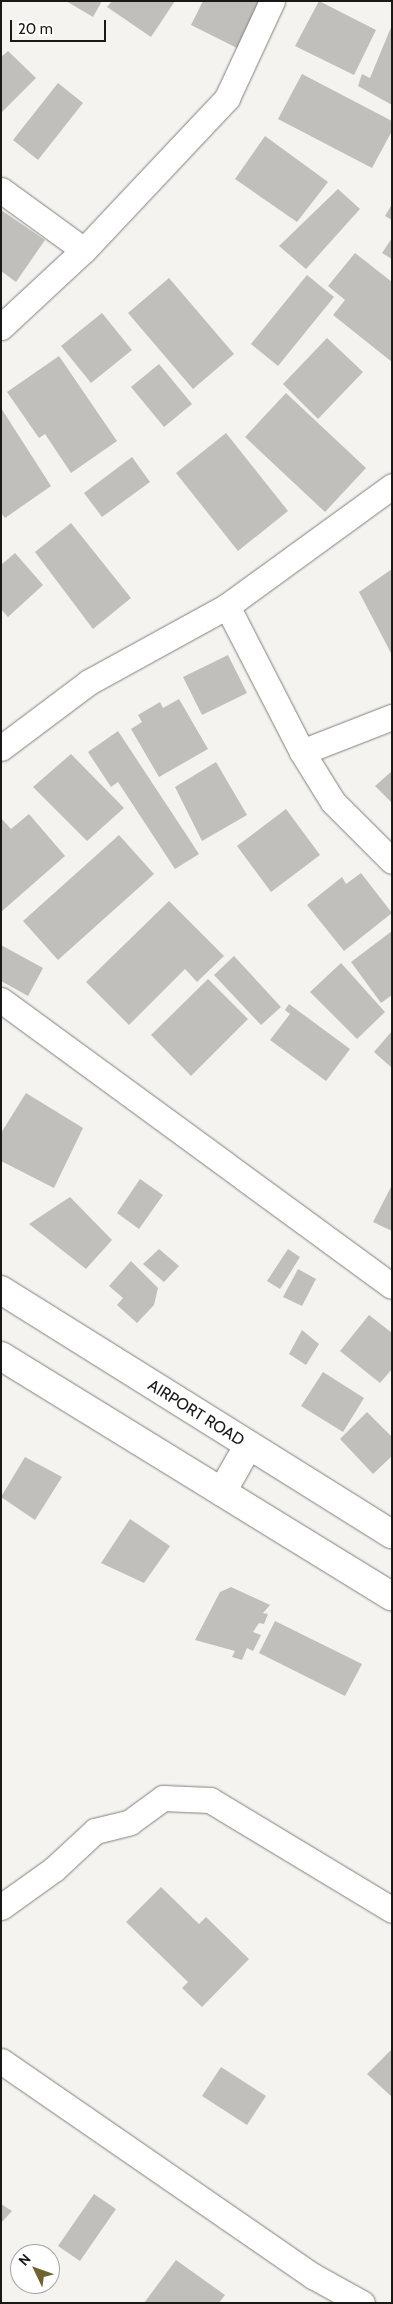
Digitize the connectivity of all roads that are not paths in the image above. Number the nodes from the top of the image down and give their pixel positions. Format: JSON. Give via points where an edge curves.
{"nodes":[{"id":1,"x":272,"y":1,"type":"edge"},
{"id":2,"x":1,"y":190,"type":"edge"},
{"id":3,"x":84,"y":250,"type":"junction"},
{"id":4,"x":1,"y":327,"type":"edge"},
{"id":5,"x":392,"y":486,"type":"edge"},
{"id":6,"x":227,"y":606,"type":"junction"},
{"id":7,"x":392,"y":717,"type":"edge"},
{"id":8,"x":1,"y":748,"type":"edge"},
{"id":9,"x":302,"y":752,"type":"junction"},
{"id":10,"x":392,"y":861,"type":"edge"},
{"id":11,"x":1,"y":1000,"type":"edge"},
{"id":12,"x":392,"y":1286,"type":"edge"},
{"id":13,"x":1,"y":1290,"type":"edge"},
{"id":14,"x":1,"y":1356,"type":"edge"},
{"id":15,"x":248,"y":1446,"type":"junction"},
{"id":16,"x":222,"y":1492,"type":"junction"},
{"id":17,"x":392,"y":1534,"type":"edge"},
{"id":18,"x":392,"y":1597,"type":"edge"},
{"id":19,"x":1,"y":1907,"type":"edge"},
{"id":20,"x":392,"y":1910,"type":"edge"},
{"id":21,"x":1,"y":2061,"type":"edge"},
{"id":22,"x":362,"y":2303,"type":"edge"}],
"edges":[{"from":1,"to":3,"type":"street","via":[[227,98]]},
{"from":2,"to":3,"type":"street"},
{"from":3,"to":4,"type":"street"},
{"from":5,"to":6,"type":"street"},
{"from":6,"to":8,"type":"street","via":[[89,682]]},
{"from":6,"to":9,"type":"street"},
{"from":7,"to":9,"type":"street"},
{"from":9,"to":10,"type":"street","via":[[333,802]]},
{"from":11,"to":12,"type":"street"},
{"from":13,"to":15,"type":"main road","name":"AIRPORT ROAD"},
{"from":14,"to":16,"type":"main road"},
{"from":15,"to":16,"type":"main road"},
{"from":15,"to":17,"type":"main road","name":"AIRPORT ROAD"},
{"from":16,"to":18,"type":"main road"},
{"from":19,"to":20,"type":"street","via":[[54,1869],[95,1831],[130,1822],[163,1798],[210,1800]]},
{"from":21,"to":22,"type":"street","via":[[313,2276]]}]}
